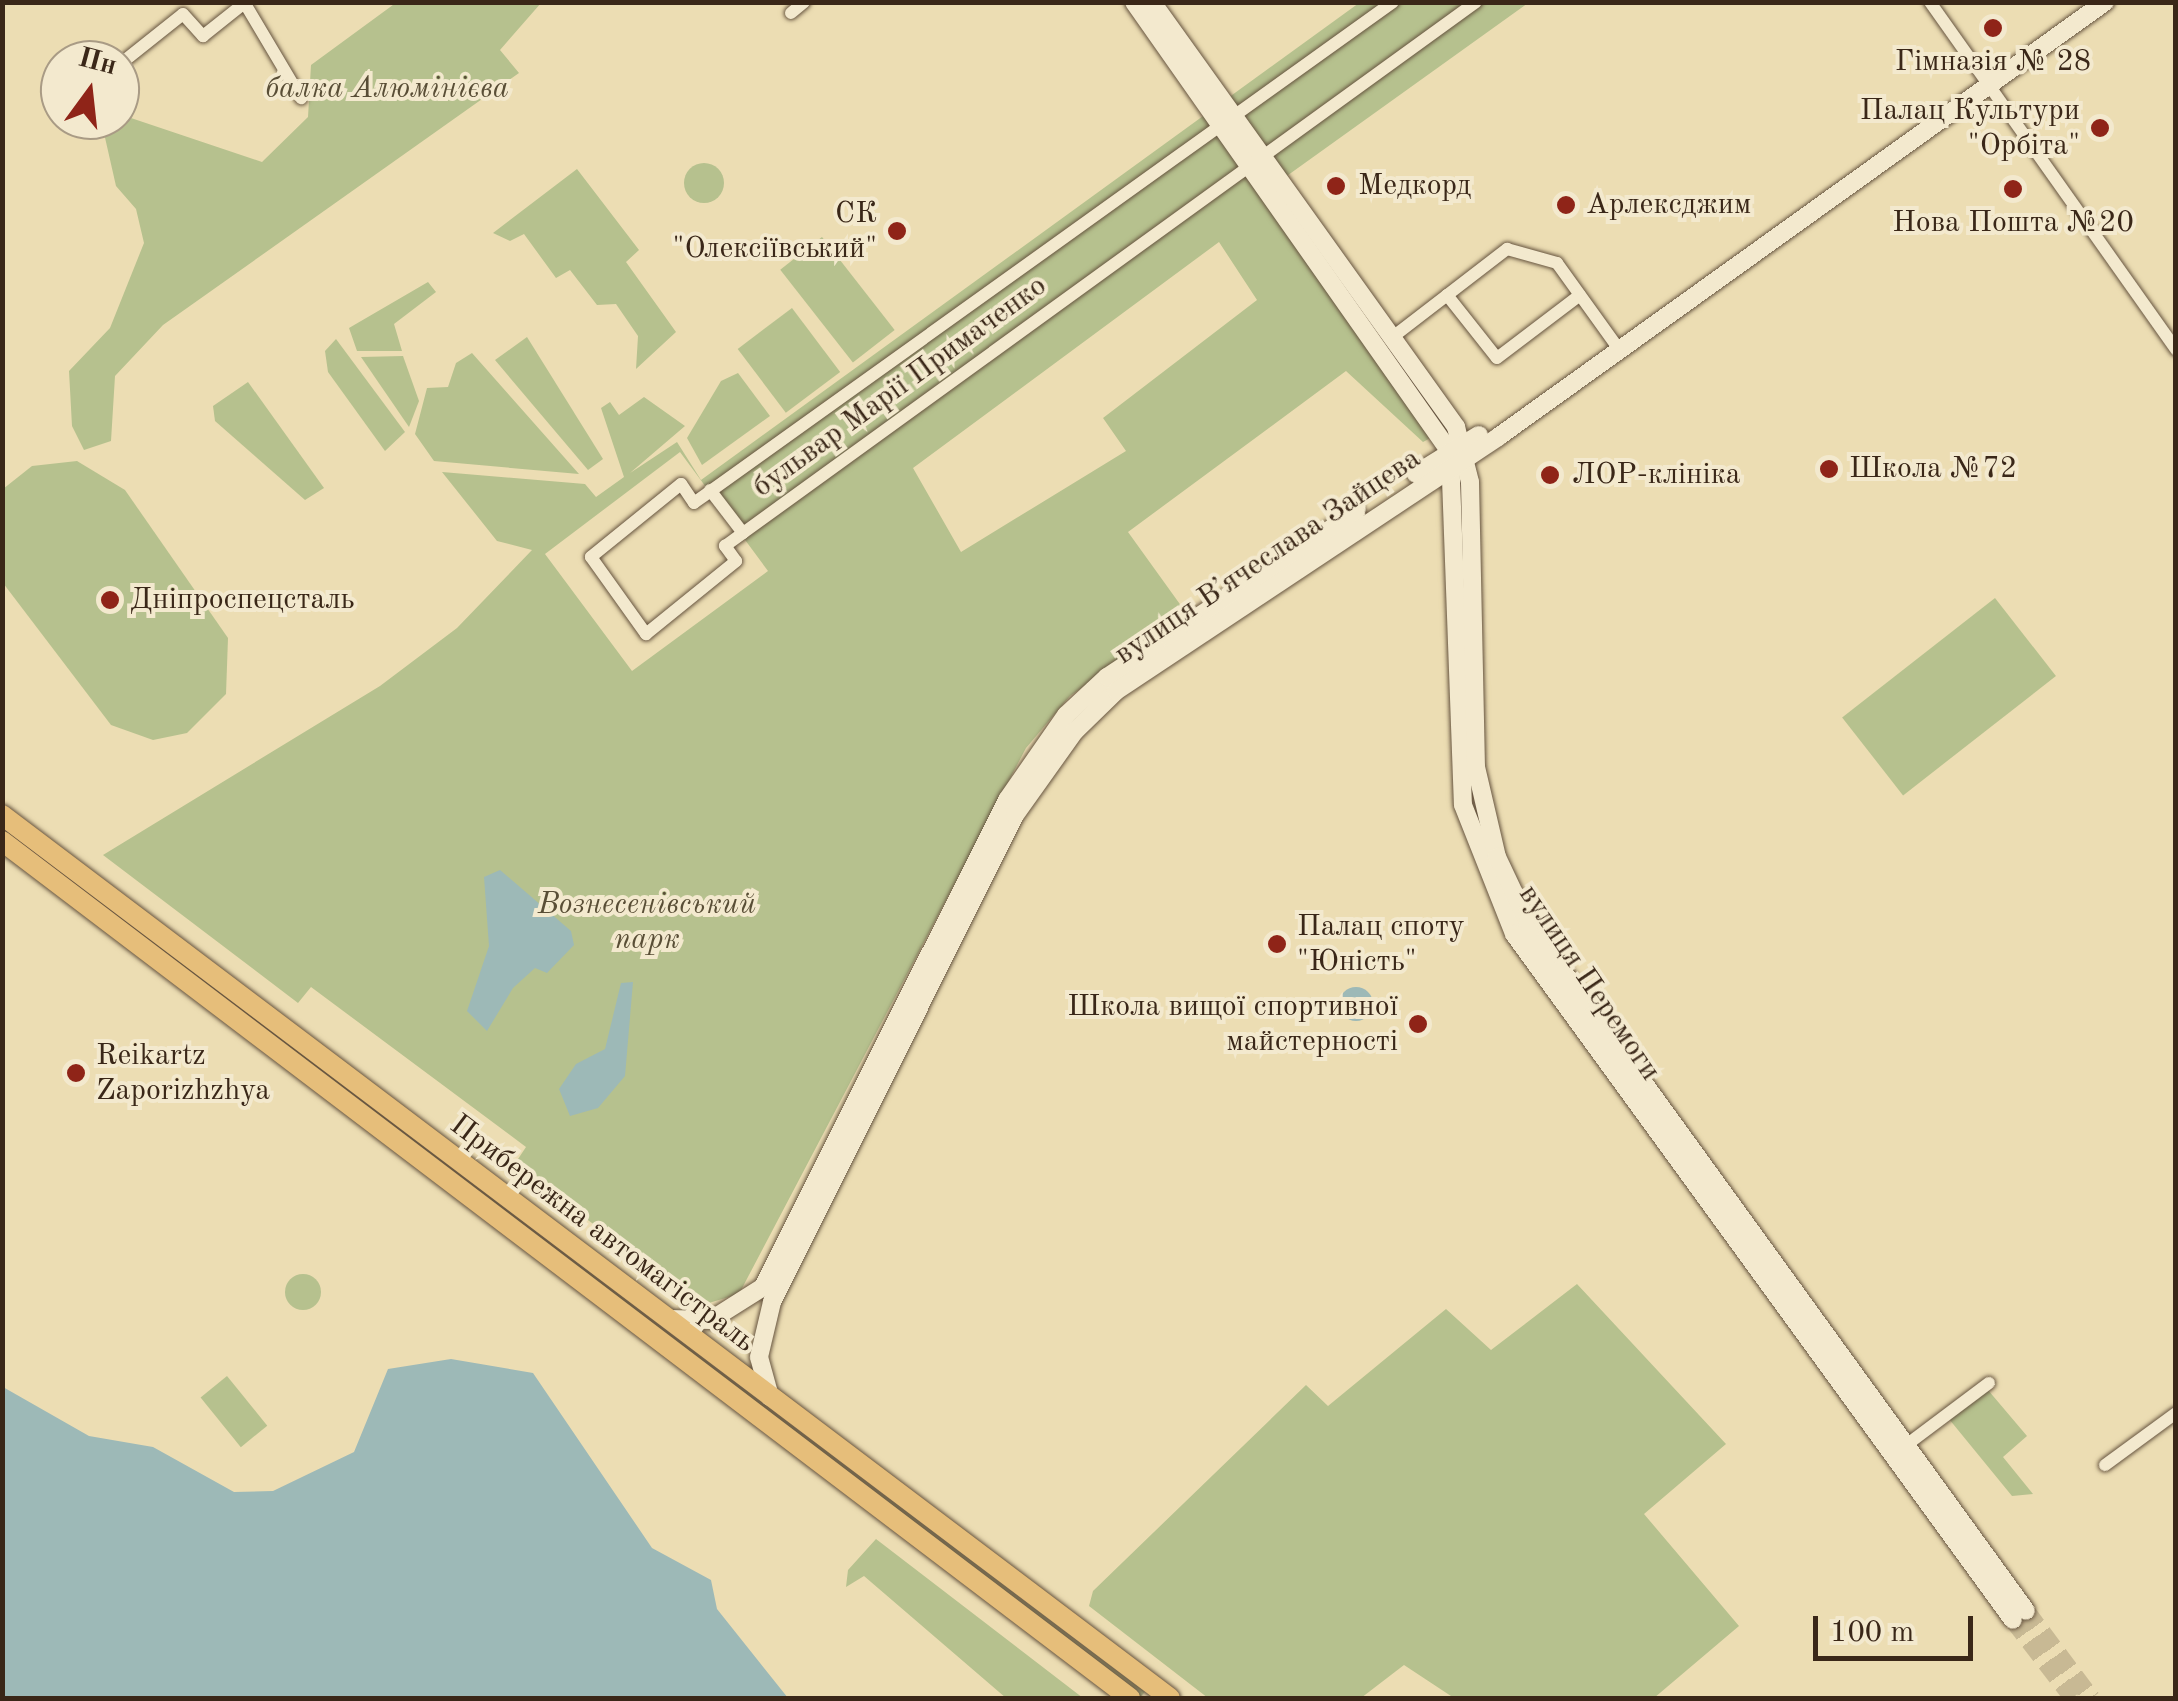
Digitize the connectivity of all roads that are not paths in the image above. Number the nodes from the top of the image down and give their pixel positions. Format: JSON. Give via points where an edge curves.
{"nodes":[{"id":1,"x":804,"y":2,"type":"edge"},
{"id":2,"x":1134,"y":2,"type":"edge"},
{"id":3,"x":1152,"y":2,"type":"edge"},
{"id":4,"x":1393,"y":2,"type":"edge"},
{"id":5,"x":1476,"y":2,"type":"edge"},
{"id":6,"x":1930,"y":2,"type":"edge"},
{"id":7,"x":2086,"y":2,"type":"edge"},
{"id":8,"x":2105,"y":2,"type":"edge"},
{"id":9,"x":243,"y":4,"type":"edge"},
{"id":10,"x":791,"y":12,"type":"dead end"},
{"id":11,"x":140,"y":48,"type":"edge"},
{"id":12,"x":1986,"y":82,"type":"junction"},
{"id":13,"x":301,"y":98,"type":"dead end"},
{"id":14,"x":1229,"y":116,"type":"junction"},
{"id":15,"x":1257,"y":157,"type":"junction"},
{"id":16,"x":1448,"y":295,"type":"junction"},
{"id":17,"x":1580,"y":295,"type":"junction"},
{"id":18,"x":1394,"y":336,"type":"junction"},
{"id":19,"x":1616,"y":344,"type":"junction"},
{"id":20,"x":2176,"y":350,"type":"edge"},
{"id":21,"x":1458,"y":455,"type":"junction"},
{"id":22,"x":710,"y":490,"type":"junction"},
{"id":23,"x":743,"y":532,"type":"junction"},
{"id":24,"x":2,"y":814,"type":"edge"},
{"id":25,"x":2,"y":841,"type":"edge"},
{"id":26,"x":71,"y":866,"type":"junction"},
{"id":27,"x":1497,"y":879,"type":"junction"},
{"id":28,"x":98,"y":887,"type":"junction"},
{"id":29,"x":64,"y":888,"type":"junction"},
{"id":30,"x":82,"y":902,"type":"junction"},
{"id":31,"x":664,"y":1319,"type":"junction"},
{"id":32,"x":1989,"y":1384,"type":"dead end"},
{"id":33,"x":770,"y":1397,"type":"junction"},
{"id":34,"x":2176,"y":1413,"type":"edge"},
{"id":35,"x":1905,"y":1446,"type":"junction"},
{"id":36,"x":2105,"y":1465,"type":"dead end"},
{"id":37,"x":1154,"y":1692,"type":"edge"},
{"id":38,"x":1130,"y":1698,"type":"edge"},
{"id":39,"x":1170,"y":1698,"type":"edge"}],
"edges":[{"from":1,"to":10,"type":"street"},
{"from":2,"to":14,"type":"main road"},
{"from":3,"to":14,"type":"main road"},
{"from":4,"to":14,"type":"street","name":"бульвар Марії Примаченко"},
{"from":5,"to":15,"type":"street","name":"бульвар Марії Примаченко"},
{"from":6,"to":12,"type":"street"},
{"from":7,"to":12,"type":"main road","name":"вулиця Вʼячеслава Зайцева"},
{"from":8,"to":12,"type":"main road","name":"вулиця Вʼячеслава Зайцева"},
{"from":9,"to":11,"type":"street","via":[[202,36],[183,14]]},
{"from":9,"to":13,"type":"street"},
{"from":12,"to":19,"type":"main road","name":"вулиця Вʼячеслава Зайцева"},
{"from":12,"to":20,"type":"street"},
{"from":12,"to":21,"type":"main road","name":"вулиця Вʼячеслава Зайцева"},
{"from":14,"to":15,"type":"main road"},
{"from":14,"to":22,"type":"street","name":"бульвар Марії Примаченко"},
{"from":15,"to":18,"type":"main road"},
{"from":15,"to":21,"type":"main road"},
{"from":15,"to":23,"type":"street","name":"бульвар Марії Примаченко"},
{"from":16,"to":17,"type":"street","via":[[1507,250],[1556,262]]},
{"from":16,"to":17,"type":"street","via":[[1497,358]]},
{"from":16,"to":18,"type":"street"},
{"from":17,"to":19,"type":"street"},
{"from":18,"to":21,"type":"main road"},
{"from":19,"to":21,"type":"main road","name":"вулиця Вʼячеслава Зайцева"},
{"from":21,"to":27,"type":"main road","name":"вулиця Перемоги","via":[[1458,762]]},
{"from":21,"to":31,"type":"main road","name":"вулиця Вʼячеслава Зайцева","via":[[1223,598],[1066,715],[983,844],[763,1287],[711,1320]]},
{"from":21,"to":33,"type":"main road","name":"вулиця Вʼячеслава Зайцева","via":[[1116,691],[1042,771],[772,1302],[759,1357]]},
{"from":22,"to":23,"type":"street","name":"бульвар Марії Примаченко"},
{"from":22,"to":23,"type":"street","via":[[694,504],[680,484],[591,558],[646,634],[736,562],[726,546]]},
{"from":24,"to":26,"type":"main road","name":"Прибережна автомагістраль"},
{"from":25,"to":29,"type":"main road","name":"Прибережна автомагістраль"},
{"from":26,"to":28,"type":"main road","name":"Прибережна автомагістраль"},
{"from":26,"to":29,"type":"main road","via":[[76,880]]},
{"from":27,"to":35,"type":"main road","name":"вулиця Перемоги"},
{"from":27,"to":35,"type":"main road","name":"вулиця Перемоги","via":[[1554,992],[2020,1616]]},
{"from":28,"to":30,"type":"main road"},
{"from":28,"to":31,"type":"main road","name":"Прибережна автомагістраль"},
{"from":29,"to":30,"type":"main road","name":"Прибережна автомагістраль"},
{"from":30,"to":38,"type":"main road","name":"Прибережна автомагістраль"},
{"from":31,"to":33,"type":"main road","name":"Прибережна автомагістраль"},
{"from":32,"to":35,"type":"street"},
{"from":33,"to":37,"type":"main road","name":"Прибережна автомагістраль"},
{"from":34,"to":36,"type":"street"},
{"from":37,"to":39,"type":"main road","name":"Прибережна автомагістраль"}]}
